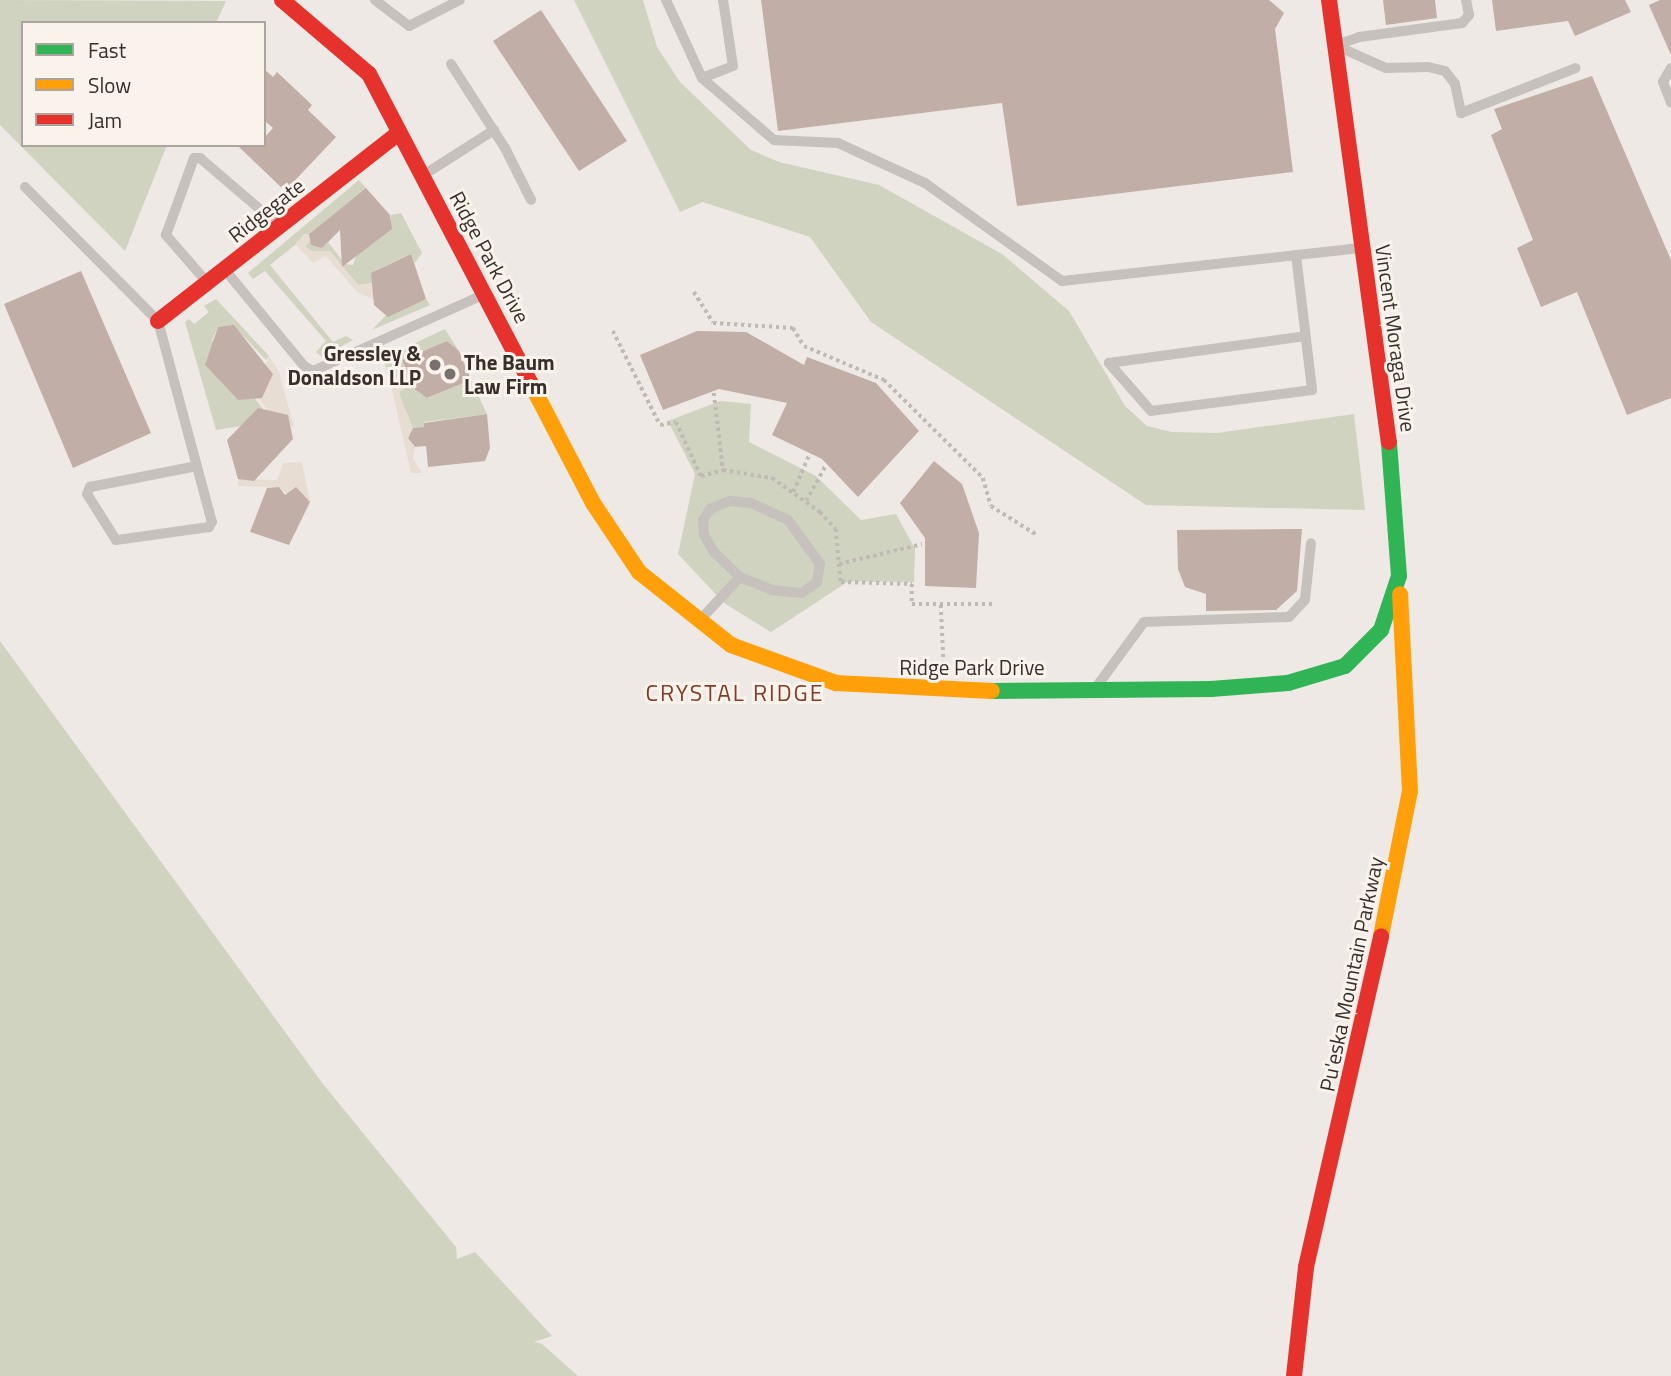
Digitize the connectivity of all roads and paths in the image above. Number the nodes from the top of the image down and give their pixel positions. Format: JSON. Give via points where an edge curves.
{"nodes":[{"id":1,"x":282,"y":0,"type":"edge"},
{"id":2,"x":375,"y":0,"type":"edge"},
{"id":3,"x":460,"y":0,"type":"edge"},
{"id":4,"x":666,"y":0,"type":"edge"},
{"id":5,"x":723,"y":0,"type":"edge"},
{"id":6,"x":1329,"y":0,"type":"edge"},
{"id":7,"x":1466,"y":0,"type":"edge"},
{"id":8,"x":1336,"y":45,"type":"junction"},
{"id":9,"x":451,"y":64,"type":"dead end"},
{"id":10,"x":1576,"y":68,"type":"dead end"},
{"id":11,"x":1671,"y":68,"type":"edge"},
{"id":12,"x":702,"y":78,"type":"junction"},
{"id":13,"x":1671,"y":103,"type":"edge"},
{"id":14,"x":494,"y":130,"type":"junction"},
{"id":15,"x":400,"y":133,"type":"junction"},
{"id":16,"x":423,"y":176,"type":"junction"},
{"id":17,"x":25,"y":187,"type":"dead end"},
{"id":18,"x":531,"y":200,"type":"dead end"},
{"id":19,"x":279,"y":226,"type":"junction"},
{"id":20,"x":1363,"y":248,"type":"junction"},
{"id":21,"x":1296,"y":255,"type":"junction"},
{"id":22,"x":224,"y":269,"type":"junction"},
{"id":23,"x":207,"y":282,"type":"junction"},
{"id":24,"x":694,"y":292,"type":"dead end"},
{"id":25,"x":487,"y":294,"type":"junction"},
{"id":26,"x":158,"y":321,"type":"junction"},
{"id":27,"x":612,"y":331,"type":"dead end"},
{"id":28,"x":1305,"y":337,"type":"junction"},
{"id":29,"x":714,"y":393,"type":"dead end"},
{"id":30,"x":808,"y":455,"type":"dead end"},
{"id":31,"x":197,"y":466,"type":"junction"},
{"id":32,"x":825,"y":467,"type":"dead end"},
{"id":33,"x":723,"y":470,"type":"junction"},
{"id":34,"x":793,"y":493,"type":"junction"},
{"id":35,"x":806,"y":502,"type":"junction"},
{"id":36,"x":1037,"y":535,"type":"dead end"},
{"id":37,"x":1311,"y":542,"type":"dead end"},
{"id":38,"x":922,"y":544,"type":"dead end"},
{"id":39,"x":839,"y":564,"type":"junction"},
{"id":40,"x":1399,"y":576,"type":"junction"},
{"id":41,"x":740,"y":577,"type":"junction"},
{"id":42,"x":995,"y":604,"type":"dead end"},
{"id":43,"x":941,"y":605,"type":"junction"},
{"id":44,"x":700,"y":621,"type":"junction"},
{"id":45,"x":1345,"y":666,"type":"joint"},
{"id":46,"x":1095,"y":688,"type":"junction"},
{"id":47,"x":945,"y":692,"type":"junction"},
{"id":48,"x":1294,"y":1376,"type":"edge"}],
"edges":[{"from":1,"to":15,"type":"street","name":"Ridge Park Drive","via":[[369,74]]},
{"from":2,"to":3,"type":"lane","via":[[409,26]]},
{"from":4,"to":12,"type":"lane"},
{"from":5,"to":12,"type":"lane","via":[[733,66]]},
{"from":6,"to":8,"type":"street","name":"Vincent Moraga Drive"},
{"from":7,"to":8,"type":"lane","via":[[1468,15],[1462,23],[1359,37]]},
{"from":8,"to":10,"type":"lane","via":[[1386,68],[1428,66],[1446,71],[1455,84],[1461,113]]},
{"from":8,"to":20,"type":"street","name":"Vincent Moraga Drive"},
{"from":9,"to":14,"type":"lane"},
{"from":11,"to":13,"type":"lane","via":[[1663,82]]},
{"from":12,"to":21,"type":"lane","via":[[774,140],[838,143],[925,183],[1062,281]]},
{"from":14,"to":16,"type":"lane"},
{"from":14,"to":18,"type":"lane"},
{"from":15,"to":16,"type":"street","name":"Ridge Park Drive"},
{"from":15,"to":19,"type":"street","name":"Ridgegate"},
{"from":16,"to":25,"type":"street","name":"Ridge Park Drive"},
{"from":17,"to":26,"type":"lane"},
{"from":19,"to":22,"type":"street","name":"Ridgegate"},
{"from":19,"to":23,"type":"lane","via":[[200,158],[194,158],[166,236]]},
{"from":20,"to":21,"type":"lane"},
{"from":20,"to":40,"type":"street","name":"Vincent Moraga Drive","via":[[1391,466]]},
{"from":21,"to":28,"type":"lane"},
{"from":22,"to":23,"type":"street","name":"Ridgegate"},
{"from":22,"to":25,"type":"lane","via":[[313,371]]},
{"from":23,"to":26,"type":"street","name":"Ridgegate"},
{"from":24,"to":36,"type":"path","via":[[713,324],[793,328],[804,346],[884,380],[983,478],[990,506]]},
{"from":25,"to":44,"type":"street","name":"Ridge Park Drive","via":[[593,503],[639,572]]},
{"from":26,"to":31,"type":"lane"},
{"from":27,"to":33,"type":"path","via":[[660,425],[676,422],[701,476]]},
{"from":28,"to":28,"type":"lane","via":[[1311,390],[1151,411],[1109,363]]},
{"from":29,"to":33,"type":"path"},
{"from":30,"to":34,"type":"path"},
{"from":31,"to":31,"type":"lane","via":[[212,522],[209,527],[116,540],[87,494],[90,487]]},
{"from":32,"to":35,"type":"path"},
{"from":33,"to":34,"type":"path","via":[[772,478]]},
{"from":34,"to":35,"type":"path"},
{"from":35,"to":39,"type":"path","via":[[836,529]]},
{"from":37,"to":46,"type":"lane","via":[[1305,600],[1289,617],[1144,622]]},
{"from":38,"to":39,"type":"path"},
{"from":39,"to":43,"type":"path","via":[[841,582],[912,584],[912,604]]},
{"from":40,"to":45,"type":"street","name":"Vincent Moraga Drive","via":[[1381,630]]},
{"from":40,"to":48,"type":"street","name":"Pu'eska Mountain Parkway","via":[[1410,791],[1359,1045],[1306,1267]]},
{"from":41,"to":41,"type":"lane","via":[[772,590],[802,593],[817,582],[820,564],[788,520],[751,503],[729,502],[710,509],[703,520],[704,535]]},
{"from":41,"to":44,"type":"lane"},
{"from":42,"to":43,"type":"path"},
{"from":43,"to":47,"type":"path"},
{"from":44,"to":47,"type":"street","name":"Ridge Park Drive","via":[[731,645],[836,683]]},
{"from":45,"to":46,"type":"street","name":"Ridge Park Drive","via":[[1288,683],[1211,689]]},
{"from":46,"to":47,"type":"street","name":"Ridge Park Drive"}]}
